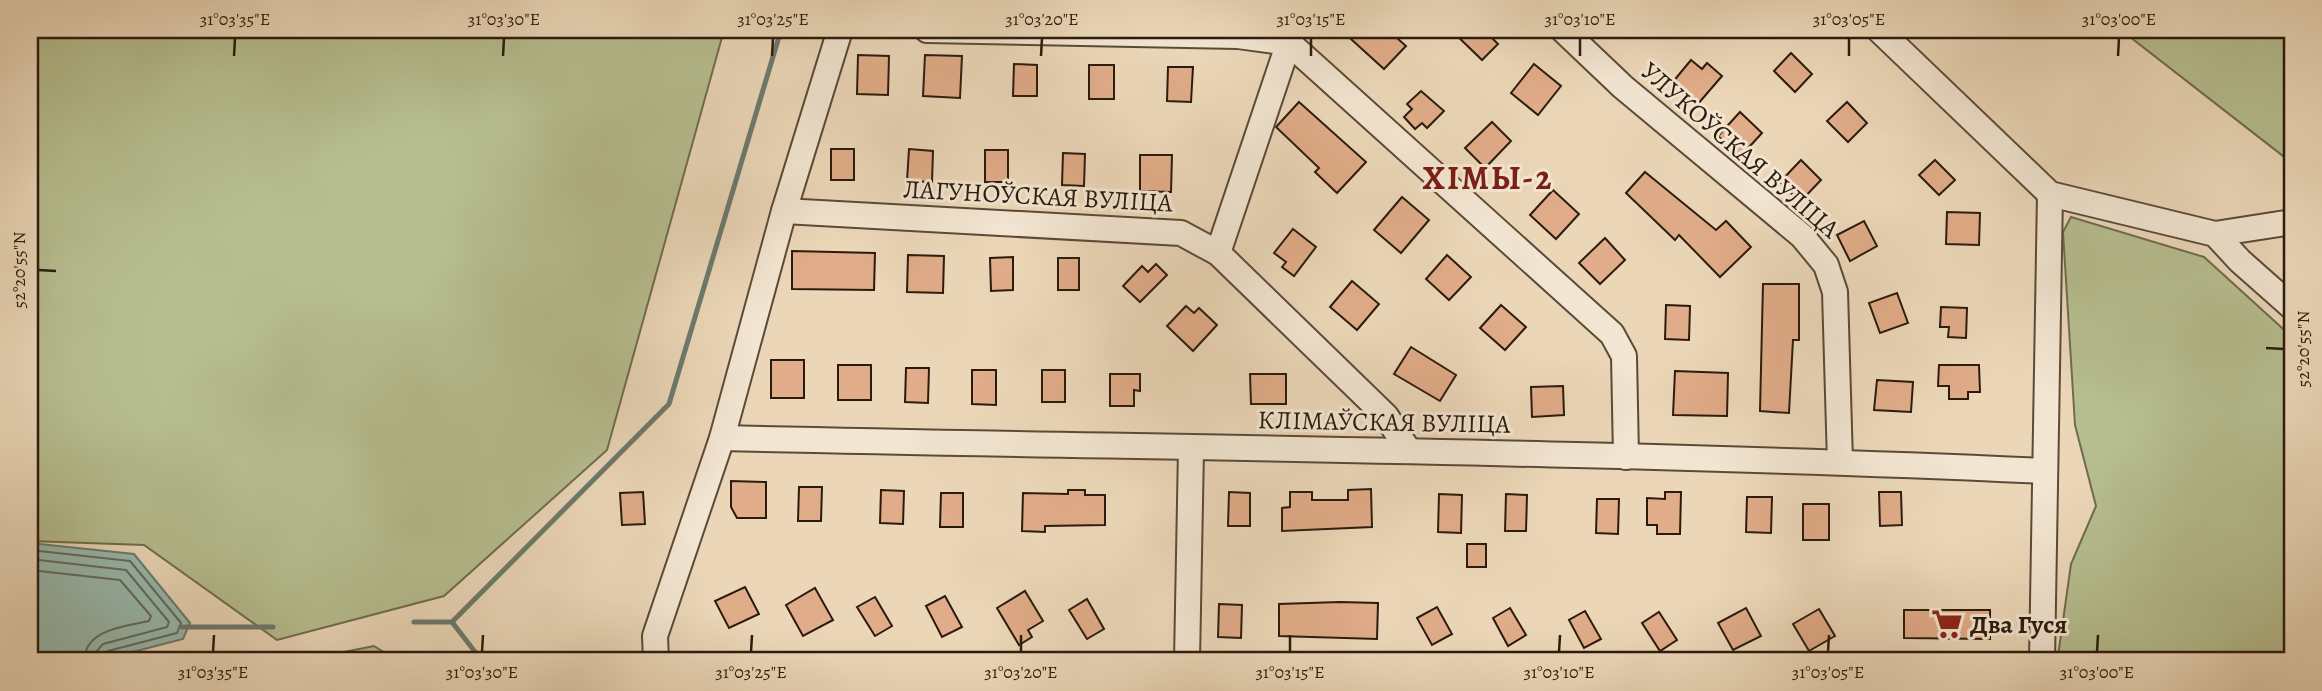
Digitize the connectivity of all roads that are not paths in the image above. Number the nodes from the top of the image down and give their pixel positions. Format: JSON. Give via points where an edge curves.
{"nodes":[{"id":1,"x":840,"y":30,"type":"edge"},
{"id":2,"x":927,"y":30,"type":"edge"},
{"id":3,"x":1563,"y":30,"type":"edge"},
{"id":4,"x":1879,"y":30,"type":"edge"},
{"id":5,"x":1291,"y":36,"type":"edge"},
{"id":6,"x":2050,"y":194,"type":"junction"},
{"id":7,"x":784,"y":211,"type":"junction"},
{"id":8,"x":2292,"y":222,"type":"edge"},
{"id":9,"x":2215,"y":234,"type":"junction"},
{"id":10,"x":1218,"y":253,"type":"junction"},
{"id":11,"x":2292,"y":307,"type":"edge"},
{"id":12,"x":722,"y":438,"type":"junction"},
{"id":13,"x":1191,"y":449,"type":"junction"},
{"id":14,"x":1409,"y":451,"type":"junction"},
{"id":15,"x":1626,"y":457,"type":"junction"},
{"id":16,"x":1840,"y":461,"type":"junction"},
{"id":17,"x":2045,"y":471,"type":"junction"},
{"id":18,"x":656,"y":661,"type":"edge"},
{"id":19,"x":1187,"y":661,"type":"edge"},
{"id":20,"x":2042,"y":661,"type":"edge"}],
"edges":[{"from":1,"to":7,"type":"street"},
{"from":2,"to":5,"type":"street"},
{"from":3,"to":16,"type":"street","name":"УЛУКОЎСКАЯ ВУЛІЦА","via":[[1623,87],[1802,236],[1826,265],[1835,292]]},
{"from":4,"to":6,"type":"street"},
{"from":5,"to":10,"type":"street"},
{"from":5,"to":15,"type":"street","via":[[1612,334],[1624,356]]},
{"from":6,"to":9,"type":"street"},
{"from":6,"to":17,"type":"street"},
{"from":7,"to":10,"type":"street","name":"ЛАГУНОЎСКАЯ ВУЛІЦА","via":[[1181,233]]},
{"from":7,"to":12,"type":"street"},
{"from":8,"to":9,"type":"street"},
{"from":9,"to":11,"type":"street"},
{"from":10,"to":14,"type":"street","name":"ЛАГУНОЎСКАЯ ВУЛІЦА","via":[[1385,416]]},
{"from":12,"to":13,"type":"street","name":"КЛІМАЎСКАЯ ВУЛІЦА"},
{"from":12,"to":18,"type":"street","via":[[655,636]]},
{"from":13,"to":14,"type":"street","name":"КЛІМАЎСКАЯ ВУЛІЦА"},
{"from":13,"to":19,"type":"street"},
{"from":14,"to":15,"type":"street","name":"КЛІМАЎСКАЯ ВУЛІЦА"},
{"from":15,"to":16,"type":"street","name":"КЛІМАЎСКАЯ ВУЛІЦА"},
{"from":16,"to":17,"type":"street","name":"КЛІМАЎСКАЯ ВУЛІЦА"},
{"from":17,"to":20,"type":"street"}]}
